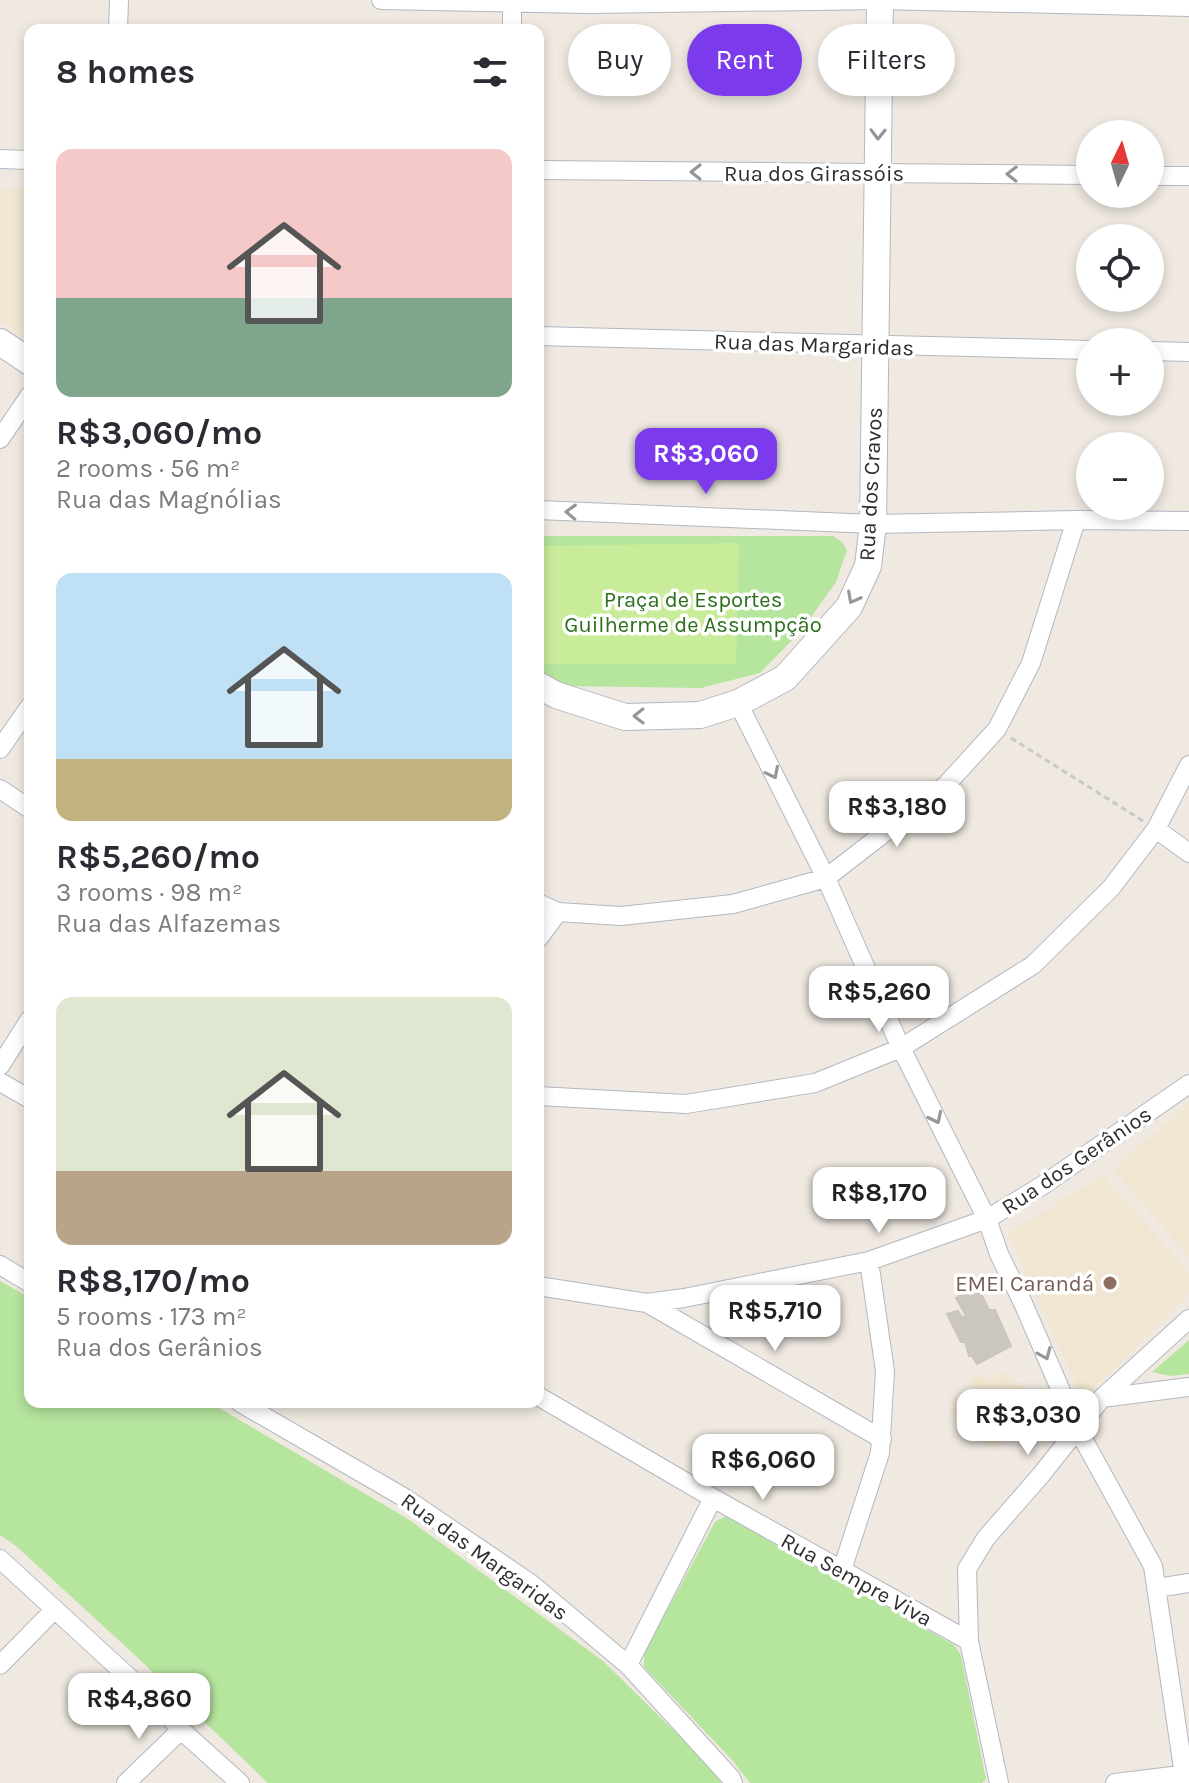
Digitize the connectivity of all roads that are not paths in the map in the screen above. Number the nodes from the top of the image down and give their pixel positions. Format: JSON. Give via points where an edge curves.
{"nodes":[{"id":1,"x":119,"y":0,"type":"edge"},
{"id":2,"x":381,"y":0,"type":"edge"},
{"id":3,"x":880,"y":0,"type":"edge"},
{"id":4,"x":512,"y":1,"type":"edge"},
{"id":5,"x":1189,"y":7,"type":"edge"},
{"id":6,"x":118,"y":24,"type":"edge"},
{"id":7,"x":512,"y":24,"type":"edge"},
{"id":8,"x":0,"y":159,"type":"edge"},
{"id":9,"x":24,"y":160,"type":"edge"},
{"id":10,"x":544,"y":170,"type":"edge"},
{"id":11,"x":877,"y":173,"type":"junction"},
{"id":12,"x":1076,"y":175,"type":"edge"},
{"id":13,"x":1164,"y":176,"type":"edge"},
{"id":14,"x":1189,"y":176,"type":"edge"},
{"id":15,"x":544,"y":336,"type":"edge"},
{"id":16,"x":0,"y":342,"type":"edge"},
{"id":17,"x":875,"y":346,"type":"junction"},
{"id":18,"x":1076,"y":350,"type":"edge"},
{"id":19,"x":1164,"y":351,"type":"edge"},
{"id":20,"x":1189,"y":352,"type":"edge"},
{"id":21,"x":24,"y":358,"type":"edge"},
{"id":22,"x":24,"y":404,"type":"edge"},
{"id":23,"x":0,"y":439,"type":"edge"},
{"id":24,"x":544,"y":510,"type":"edge"},
{"id":25,"x":1076,"y":520,"type":"junction"},
{"id":26,"x":1189,"y":521,"type":"edge"},
{"id":27,"x":873,"y":524,"type":"junction"},
{"id":28,"x":544,"y":688,"type":"edge"},
{"id":29,"x":738,"y":703,"type":"junction"},
{"id":30,"x":24,"y":715,"type":"edge"},
{"id":31,"x":0,"y":749,"type":"edge"},
{"id":32,"x":1189,"y":765,"type":"edge"},
{"id":33,"x":0,"y":789,"type":"edge"},
{"id":34,"x":24,"y":805,"type":"edge"},
{"id":35,"x":1156,"y":829,"type":"junction"},
{"id":36,"x":1189,"y":853,"type":"edge"},
{"id":37,"x":826,"y":878,"type":"junction"},
{"id":38,"x":544,"y":906,"type":"edge"},
{"id":39,"x":558,"y":912,"type":"junction"},
{"id":40,"x":544,"y":931,"type":"edge"},
{"id":41,"x":24,"y":1028,"type":"edge"},
{"id":42,"x":901,"y":1048,"type":"junction"},
{"id":43,"x":0,"y":1066,"type":"edge"},
{"id":44,"x":0,"y":1082,"type":"edge"},
{"id":45,"x":1189,"y":1084,"type":"edge"},
{"id":46,"x":24,"y":1096,"type":"edge"},
{"id":47,"x":544,"y":1096,"type":"edge"},
{"id":48,"x":987,"y":1219,"type":"junction"},
{"id":49,"x":869,"y":1261,"type":"junction"},
{"id":50,"x":0,"y":1265,"type":"edge"},
{"id":51,"x":24,"y":1279,"type":"edge"},
{"id":52,"x":544,"y":1287,"type":"edge"},
{"id":53,"x":647,"y":1303,"type":"junction"},
{"id":54,"x":1189,"y":1319,"type":"edge"},
{"id":55,"x":1189,"y":1387,"type":"edge"},
{"id":56,"x":1102,"y":1398,"type":"junction"},
{"id":57,"x":544,"y":1399,"type":"edge"},
{"id":58,"x":252,"y":1408,"type":"edge"},
{"id":59,"x":1077,"y":1428,"type":"junction"},
{"id":60,"x":882,"y":1439,"type":"junction"},
{"id":61,"x":713,"y":1498,"type":"junction"},
{"id":62,"x":0,"y":1559,"type":"edge"},
{"id":63,"x":842,"y":1570,"type":"junction"},
{"id":64,"x":1189,"y":1583,"type":"edge"},
{"id":65,"x":1157,"y":1588,"type":"junction"},
{"id":66,"x":55,"y":1609,"type":"junction"},
{"id":67,"x":969,"y":1641,"type":"junction"},
{"id":68,"x":0,"y":1665,"type":"edge"},
{"id":69,"x":628,"y":1665,"type":"junction"},
{"id":70,"x":181,"y":1730,"type":"junction"},
{"id":71,"x":1187,"y":1774,"type":"edge"},
{"id":72,"x":126,"y":1783,"type":"edge"},
{"id":73,"x":240,"y":1783,"type":"edge"},
{"id":74,"x":733,"y":1783,"type":"edge"},
{"id":75,"x":999,"y":1783,"type":"edge"},
{"id":76,"x":1115,"y":1783,"type":"edge"}],
"edges":[{"from":1,"to":6,"type":"street"},
{"from":2,"to":4,"type":"street"},
{"from":3,"to":4,"type":"street"},
{"from":3,"to":5,"type":"street"},
{"from":3,"to":11,"type":"street","name":"Rua dos Cravos","one_way":true},
{"from":4,"to":7,"type":"street"},
{"from":8,"to":9,"type":"street"},
{"from":11,"to":10,"type":"street","name":"Rua dos Girassóis","one_way":true},
{"from":12,"to":11,"type":"street","name":"Rua dos Girassóis","one_way":true},
{"from":11,"to":17,"type":"street","name":"Rua dos Cravos"},
{"from":13,"to":14,"type":"street"},
{"from":15,"to":17,"type":"street","name":"Rua das Margaridas"},
{"from":16,"to":21,"type":"street"},
{"from":17,"to":18,"type":"street","name":"Rua das Margaridas"},
{"from":17,"to":27,"type":"street","name":"Rua dos Cravos"},
{"from":19,"to":20,"type":"street"},
{"from":22,"to":23,"type":"street"},
{"from":27,"to":24,"type":"street","one_way":true},
{"from":25,"to":26,"type":"street"},
{"from":25,"to":27,"type":"street"},
{"from":25,"to":37,"type":"street","via":[[1031,663],[997,729],[946,785]]},
{"from":27,"to":29,"type":"street","name":"Rua dos Cravos","one_way":true,"via":[[868,566],[849,607],[785,678]]},
{"from":29,"to":28,"type":"street","name":"Rua dos Cravos","one_way":true,"via":[[700,715],[625,717]]},
{"from":29,"to":37,"type":"street","one_way":true},
{"from":30,"to":31,"type":"street"},
{"from":32,"to":35,"type":"street"},
{"from":33,"to":34,"type":"street"},
{"from":35,"to":36,"type":"street"},
{"from":35,"to":42,"type":"street","via":[[1111,888],[1033,965]]},
{"from":37,"to":39,"type":"street","via":[[733,904],[621,916]]},
{"from":37,"to":42,"type":"street"},
{"from":38,"to":39,"type":"street"},
{"from":39,"to":40,"type":"street"},
{"from":41,"to":43,"type":"street"},
{"from":42,"to":47,"type":"street","via":[[815,1083],[686,1104]]},
{"from":42,"to":48,"type":"street","one_way":true},
{"from":44,"to":46,"type":"street"},
{"from":45,"to":48,"type":"street","name":"Rua dos Gerânios"},
{"from":48,"to":49,"type":"street","name":"Rua dos Gerânios"},
{"from":48,"to":59,"type":"street","one_way":true},
{"from":49,"to":53,"type":"street","name":"Rua dos Gerânios"},
{"from":49,"to":60,"type":"street","via":[[885,1371]]},
{"from":50,"to":51,"type":"street"},
{"from":52,"to":53,"type":"street","name":"Rua dos Gerânios"},
{"from":53,"to":60,"type":"street"},
{"from":54,"to":56,"type":"street"},
{"from":55,"to":56,"type":"street"},
{"from":56,"to":59,"type":"street"},
{"from":57,"to":61,"type":"street","name":"Rua Sempre Viva"},
{"from":58,"to":69,"type":"street","name":"Rua das Margaridas","via":[[405,1498],[530,1583]]},
{"from":59,"to":65,"type":"street","via":[[1153,1566]]},
{"from":59,"to":67,"type":"street","via":[[986,1538],[967,1569]]},
{"from":60,"to":63,"type":"street"},
{"from":61,"to":63,"type":"street","name":"Rua Sempre Viva"},
{"from":61,"to":69,"type":"street"},
{"from":62,"to":66,"type":"street"},
{"from":63,"to":67,"type":"street","name":"Rua Sempre Viva"},
{"from":64,"to":65,"type":"street"},
{"from":65,"to":71,"type":"street"},
{"from":66,"to":68,"type":"street"},
{"from":66,"to":70,"type":"street"},
{"from":67,"to":75,"type":"street"},
{"from":69,"to":74,"type":"street","name":"Rua das Margaridas"},
{"from":70,"to":72,"type":"street"},
{"from":70,"to":73,"type":"street"},
{"from":71,"to":76,"type":"street"}]}
